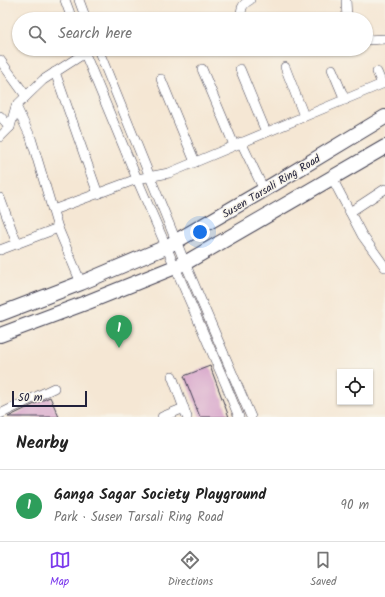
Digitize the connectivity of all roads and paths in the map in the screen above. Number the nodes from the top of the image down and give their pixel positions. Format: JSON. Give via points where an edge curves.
{"nodes":[{"id":1,"x":65,"y":0,"type":"edge"},
{"id":2,"x":79,"y":0,"type":"edge"},
{"id":3,"x":250,"y":0,"type":"edge"},
{"id":4,"x":346,"y":0,"type":"edge"},
{"id":5,"x":69,"y":12,"type":"edge"},
{"id":6,"x":83,"y":12,"type":"edge"},
{"id":7,"x":241,"y":12,"type":"edge"},
{"id":8,"x":347,"y":12,"type":"edge"},
{"id":9,"x":385,"y":39,"type":"edge"},
{"id":10,"x":373,"y":40,"type":"edge"},
{"id":11,"x":77,"y":56,"type":"edge"},
{"id":12,"x":86,"y":56,"type":"edge"},
{"id":13,"x":101,"y":56,"type":"edge"},
{"id":14,"x":0,"y":60,"type":"edge"},
{"id":15,"x":285,"y":67,"type":"dead end"},
{"id":16,"x":202,"y":69,"type":"dead end"},
{"id":17,"x":240,"y":69,"type":"dead end"},
{"id":18,"x":332,"y":69,"type":"dead end"},
{"id":19,"x":55,"y":72,"type":"junction"},
{"id":20,"x":377,"y":72,"type":"dead end"},
{"id":21,"x":161,"y":78,"type":"dead end"},
{"id":22,"x":26,"y":96,"type":"junction"},
{"id":23,"x":345,"y":100,"type":"junction"},
{"id":24,"x":16,"y":106,"type":"junction"},
{"id":25,"x":0,"y":116,"type":"edge"},
{"id":26,"x":304,"y":116,"type":"junction"},
{"id":27,"x":385,"y":118,"type":"edge"},
{"id":28,"x":10,"y":127,"type":"junction"},
{"id":29,"x":266,"y":132,"type":"junction"},
{"id":30,"x":0,"y":137,"type":"edge"},
{"id":31,"x":237,"y":144,"type":"junction"},
{"id":32,"x":385,"y":147,"type":"edge"},
{"id":33,"x":195,"y":162,"type":"junction"},
{"id":34,"x":150,"y":176,"type":"junction"},
{"id":35,"x":332,"y":178,"type":"junction"},
{"id":36,"x":137,"y":179,"type":"junction"},
{"id":37,"x":264,"y":190,"type":"junction"},
{"id":38,"x":385,"y":190,"type":"edge"},
{"id":39,"x":98,"y":194,"type":"junction"},
{"id":40,"x":0,"y":198,"type":"edge"},
{"id":41,"x":53,"y":210,"type":"junction"},
{"id":42,"x":350,"y":212,"type":"junction"},
{"id":43,"x":58,"y":228,"type":"junction"},
{"id":44,"x":17,"y":244,"type":"junction"},
{"id":45,"x":172,"y":244,"type":"junction"},
{"id":46,"x":0,"y":250,"type":"edge"},
{"id":47,"x":180,"y":265,"type":"junction"},
{"id":48,"x":385,"y":267,"type":"edge"},
{"id":49,"x":81,"y":283,"type":"junction"},
{"id":50,"x":0,"y":314,"type":"edge"},
{"id":51,"x":0,"y":335,"type":"edge"},
{"id":52,"x":172,"y":376,"type":"dead end"},
{"id":53,"x":54,"y":388,"type":"dead end"},
{"id":54,"x":186,"y":413,"type":"edge"},
{"id":55,"x":0,"y":414,"type":"edge"},
{"id":56,"x":162,"y":417,"type":"edge"},
{"id":57,"x":239,"y":417,"type":"edge"},
{"id":58,"x":251,"y":417,"type":"edge"}],
"edges":[{"from":1,"to":5,"type":"street"},
{"from":2,"to":6,"type":"street"},
{"from":3,"to":7,"type":"street","via":[[243,4]]},
{"from":4,"to":8,"type":"street"},
{"from":9,"to":10,"type":"street"},
{"from":11,"to":19,"type":"street"},
{"from":12,"to":36,"type":"street"},
{"from":13,"to":34,"type":"street"},
{"from":14,"to":22,"type":"street"},
{"from":15,"to":26,"type":"street"},
{"from":16,"to":31,"type":"street"},
{"from":17,"to":29,"type":"street"},
{"from":18,"to":23,"type":"street"},
{"from":19,"to":22,"type":"street"},
{"from":19,"to":39,"type":"street"},
{"from":20,"to":23,"type":"street","via":[[382,84]]},
{"from":21,"to":33,"type":"street"},
{"from":22,"to":24,"type":"street"},
{"from":23,"to":26,"type":"street"},
{"from":24,"to":28,"type":"street"},
{"from":24,"to":41,"type":"street","via":[[31,138]]},
{"from":25,"to":28,"type":"street"},
{"from":26,"to":29,"type":"street"},
{"from":27,"to":37,"type":"main road","name":"Susen Tarsali Ring Road"},
{"from":28,"to":30,"type":"street"},
{"from":29,"to":31,"type":"street"},
{"from":31,"to":33,"type":"street"},
{"from":31,"to":37,"type":"street"},
{"from":32,"to":35,"type":"main road","name":"Susen Tarsali Ring Road"},
{"from":33,"to":34,"type":"street","via":[[169,173]]},
{"from":34,"to":36,"type":"street"},
{"from":34,"to":45,"type":"street"},
{"from":35,"to":42,"type":"street"},
{"from":35,"to":47,"type":"main road","name":"Susen Tarsali Ring Road"},
{"from":36,"to":39,"type":"street"},
{"from":36,"to":45,"type":"street"},
{"from":37,"to":45,"type":"main road","name":"Susen Tarsali Ring Road"},
{"from":38,"to":42,"type":"street"},
{"from":39,"to":41,"type":"street"},
{"from":40,"to":44,"type":"street"},
{"from":41,"to":43,"type":"street"},
{"from":42,"to":48,"type":"street","via":[[362,236]]},
{"from":43,"to":44,"type":"street"},
{"from":43,"to":49,"type":"street"},
{"from":44,"to":46,"type":"street"},
{"from":45,"to":47,"type":"street"},
{"from":45,"to":49,"type":"main road","name":"Susen Tarsali Ring Road"},
{"from":47,"to":51,"type":"main road","name":"Susen Tarsali Ring Road"},
{"from":47,"to":57,"type":"street"},
{"from":47,"to":58,"type":"street"},
{"from":49,"to":50,"type":"main road","name":"Susen Tarsali Ring Road"},
{"from":52,"to":54,"type":"street"},
{"from":53,"to":55,"type":"street"},
{"from":54,"to":56,"type":"street"}]}
